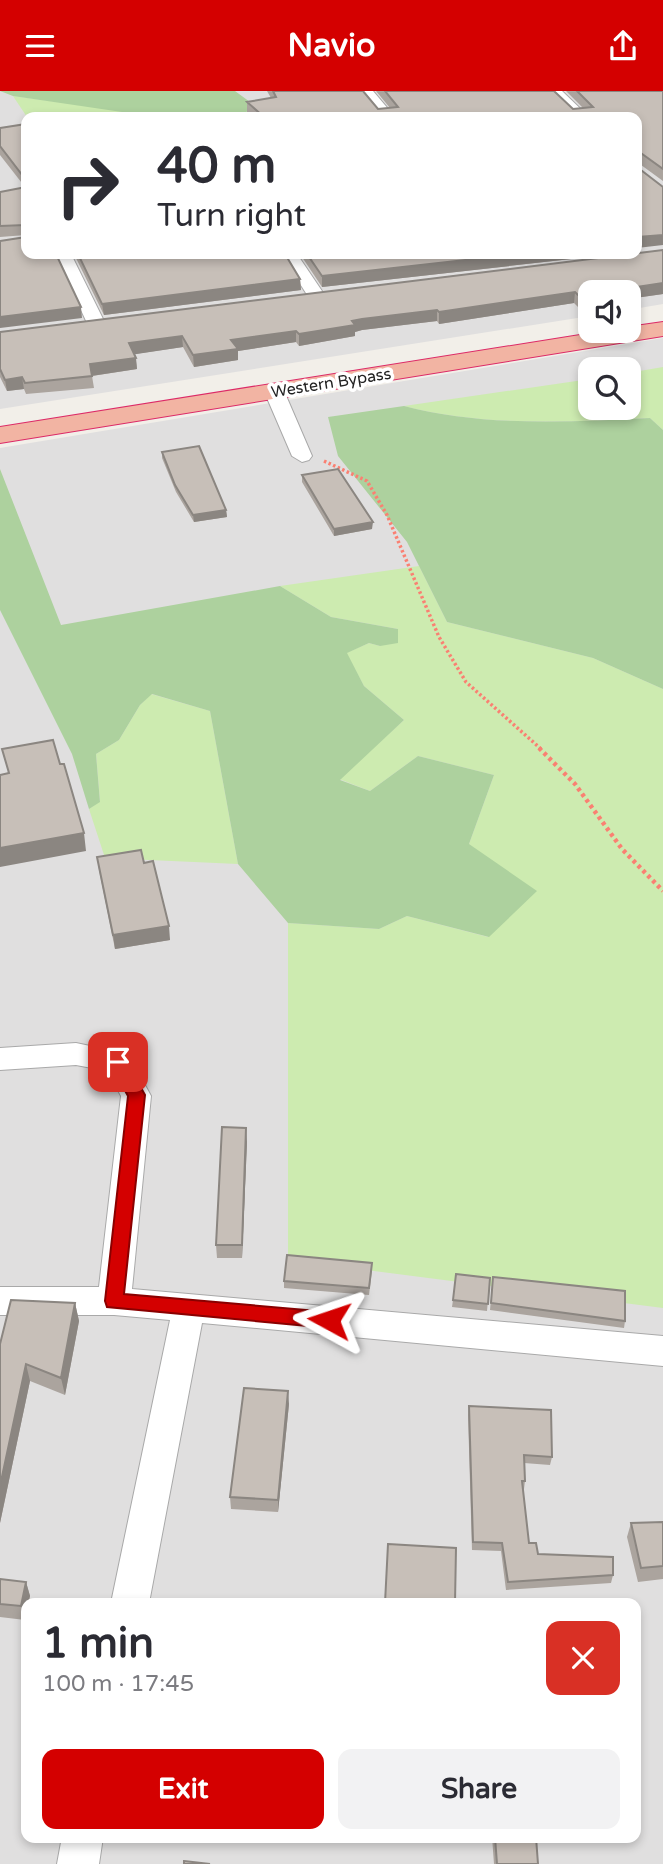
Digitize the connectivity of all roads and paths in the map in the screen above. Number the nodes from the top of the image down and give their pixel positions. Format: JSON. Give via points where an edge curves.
{"nodes":[{"id":1,"x":365,"y":91,"type":"edge"},
{"id":2,"x":554,"y":91,"type":"edge"},
{"id":3,"x":383,"y":112,"type":"edge"},
{"id":4,"x":577,"y":112,"type":"edge"},
{"id":5,"x":65,"y":259,"type":"edge"},
{"id":6,"x":292,"y":259,"type":"edge"},
{"id":7,"x":317,"y":297,"type":"edge"},
{"id":8,"x":663,"y":310,"type":"edge"},
{"id":9,"x":641,"y":314,"type":"edge"},
{"id":10,"x":96,"y":323,"type":"edge"},
{"id":11,"x":578,"y":324,"type":"edge"},
{"id":12,"x":663,"y":329,"type":"edge"},
{"id":13,"x":274,"y":391,"type":"junction"},
{"id":14,"x":0,"y":413,"type":"edge"},
{"id":15,"x":0,"y":435,"type":"edge"},
{"id":16,"x":302,"y":456,"type":"joint"},
{"id":17,"x":663,"y":891,"type":"edge"},
{"id":18,"x":0,"y":1059,"type":"edge"},
{"id":19,"x":0,"y":1301,"type":"edge"},
{"id":20,"x":114,"y":1301,"type":"junction"},
{"id":21,"x":189,"y":1307,"type":"junction"},
{"id":22,"x":663,"y":1351,"type":"edge"},
{"id":23,"x":131,"y":1598,"type":"edge"},
{"id":24,"x":82,"y":1843,"type":"edge"},
{"id":25,"x":78,"y":1864,"type":"edge"}],
"edges":[{"from":1,"to":3,"type":"street"},
{"from":2,"to":4,"type":"street"},
{"from":5,"to":10,"type":"street"},
{"from":6,"to":7,"type":"street"},
{"from":8,"to":9,"type":"highway"},
{"from":11,"to":14,"type":"highway","name":"Western Bypass"},
{"from":12,"to":13,"type":"highway","name":"Western Bypass"},
{"from":13,"to":15,"type":"highway","name":"Western Bypass"},
{"from":13,"to":16,"type":"street"},
{"from":16,"to":17,"type":"path","via":[[329,462],[367,481],[387,515],[439,638],[466,682],[575,784],[622,849]]},
{"from":18,"to":20,"type":"street","via":[[76,1054],[118,1062],[136,1095]]},
{"from":19,"to":20,"type":"street"},
{"from":20,"to":21,"type":"street"},
{"from":21,"to":22,"type":"street"},
{"from":21,"to":23,"type":"street"},
{"from":24,"to":25,"type":"street"}]}
